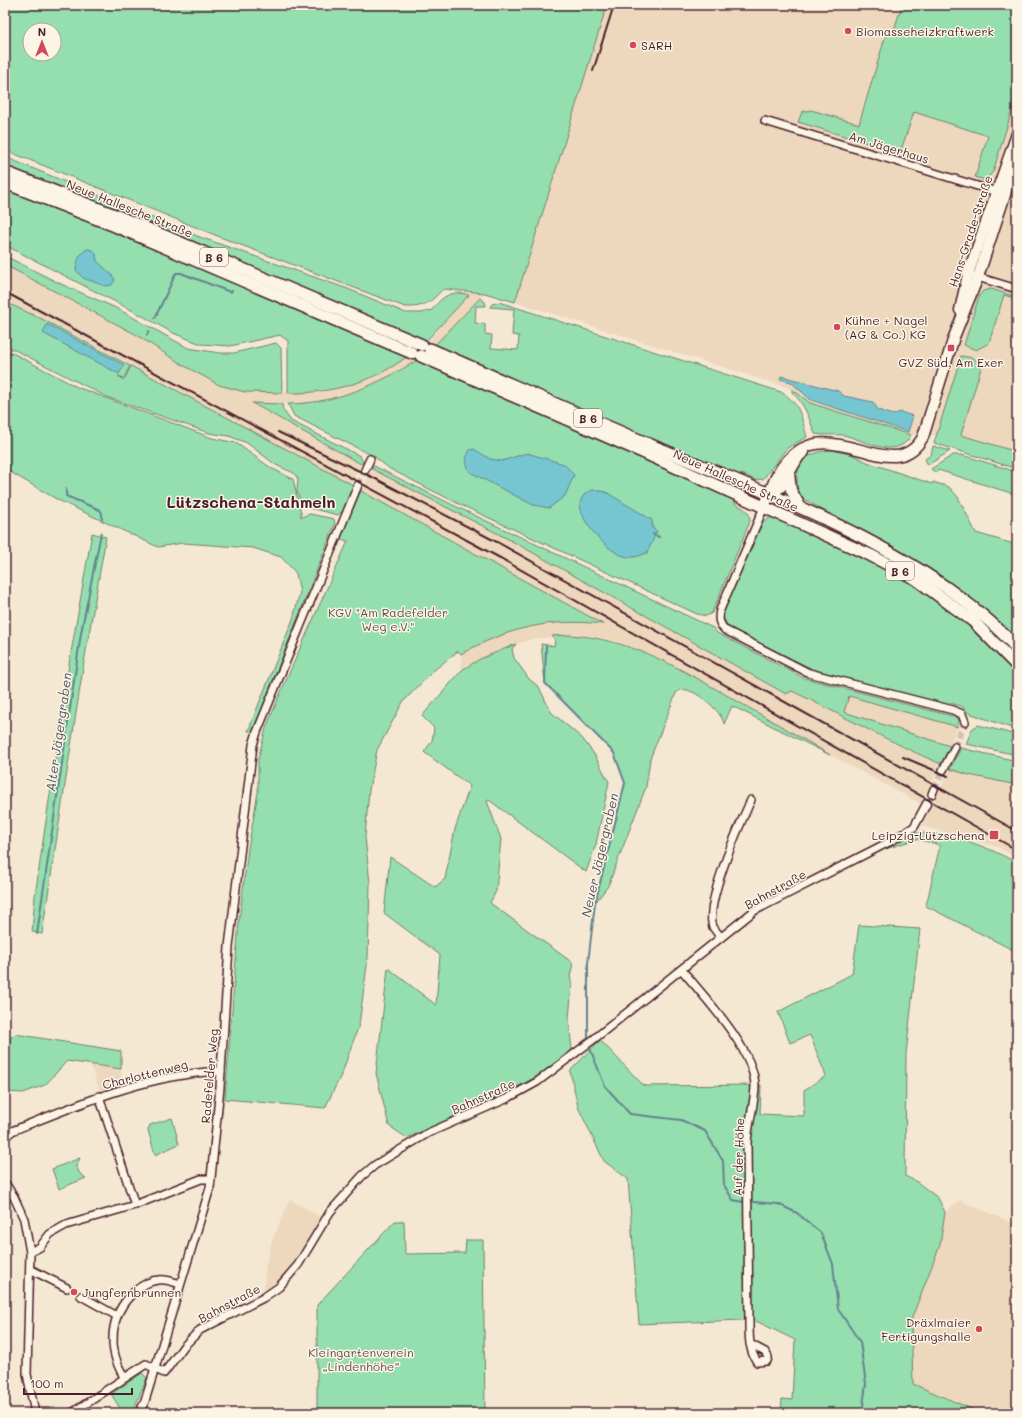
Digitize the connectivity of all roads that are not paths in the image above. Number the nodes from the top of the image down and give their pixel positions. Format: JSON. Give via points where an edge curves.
{"nodes":[{"id":1,"x":765,"y":121,"type":"dead end"},
{"id":2,"x":1017,"y":134,"type":"edge"},
{"id":3,"x":1017,"y":142,"type":"edge"},
{"id":4,"x":5,"y":172,"type":"edge"},
{"id":5,"x":5,"y":183,"type":"edge"},
{"id":6,"x":1000,"y":193,"type":"junction"},
{"id":7,"x":973,"y":275,"type":"junction"},
{"id":8,"x":1017,"y":289,"type":"edge"},
{"id":9,"x":811,"y":445,"type":"junction"},
{"id":10,"x":370,"y":459,"type":"dead end"},
{"id":11,"x":365,"y":470,"type":"tunnel mouth"},
{"id":12,"x":789,"y":473,"type":"junction"},
{"id":13,"x":358,"y":485,"type":"tunnel mouth"},
{"id":14,"x":770,"y":495,"type":"junction"},
{"id":15,"x":764,"y":507,"type":"junction"},
{"id":16,"x":801,"y":508,"type":"junction"},
{"id":17,"x":1017,"y":650,"type":"edge"},
{"id":18,"x":1017,"y":666,"type":"edge"},
{"id":19,"x":965,"y":722,"type":"dead end"},
{"id":20,"x":955,"y":747,"type":"tunnel mouth"},
{"id":21,"x":943,"y":770,"type":"tunnel mouth"},
{"id":22,"x":751,"y":800,"type":"dead end"},
{"id":23,"x":927,"y":803,"type":"dead end"},
{"id":24,"x":721,"y":937,"type":"junction"},
{"id":25,"x":682,"y":970,"type":"junction"},
{"id":26,"x":221,"y":1071,"type":"junction"},
{"id":27,"x":99,"y":1096,"type":"junction"},
{"id":28,"x":5,"y":1138,"type":"edge"},
{"id":29,"x":211,"y":1179,"type":"junction"},
{"id":30,"x":5,"y":1183,"type":"edge"},
{"id":31,"x":135,"y":1205,"type":"junction"},
{"id":32,"x":30,"y":1252,"type":"junction"},
{"id":33,"x":30,"y":1269,"type":"junction"},
{"id":34,"x":180,"y":1284,"type":"junction"},
{"id":35,"x":67,"y":1288,"type":"dead end"},
{"id":36,"x":81,"y":1296,"type":"dead end"},
{"id":37,"x":117,"y":1316,"type":"junction"},
{"id":38,"x":750,"y":1344,"type":"dead end"},
{"id":39,"x":155,"y":1369,"type":"junction"},
{"id":40,"x":124,"y":1378,"type":"junction"},
{"id":41,"x":35,"y":1413,"type":"edge"},
{"id":42,"x":72,"y":1413,"type":"edge"},
{"id":43,"x":139,"y":1413,"type":"edge"}],
"edges":[{"from":1,"to":6,"type":"street","name":"Am Jägerhaus"},
{"from":2,"to":6,"type":"street","name":"Hans-Grade-Straße"},
{"from":3,"to":6,"type":"street","name":"Hans-Grade-Straße"},
{"from":4,"to":14,"type":"main road","name":"Neue Hallesche Straße","number":"B 6","via":[[115,215]]},
{"from":5,"to":15,"type":"main road","name":"Neue Hallesche Straße","number":"B 6","via":[[115,226]]},
{"from":6,"to":7,"type":"street","name":"Hans-Grade-Straße"},
{"from":7,"to":8,"type":"street"},
{"from":7,"to":9,"type":"street","name":"Hans-Grade-Straße","via":[[923,436],[914,450],[890,456],[832,442]]},
{"from":9,"to":12,"type":"street","name":"Hans-Grade-Straße","via":[[799,456]]},
{"from":9,"to":14,"type":"street","name":"Hans-Grade-Straße","via":[[796,452],[787,461],[774,479]]},
{"from":10,"to":11,"type":"street"},
{"from":12,"to":14,"type":"street","name":"Hans-Grade-Straße","via":[[781,487]]},
{"from":12,"to":16,"type":"street","via":[[791,490]]},
{"from":13,"to":26,"type":"street","name":"Radefelder Weg","via":[[253,745],[233,910]]},
{"from":14,"to":15,"type":"street","name":"Hans-Grade-Straße"},
{"from":14,"to":16,"type":"main road","name":"Neue Hallesche Straße","number":"B 6"},
{"from":15,"to":18,"type":"main road","name":"Neue Hallesche Straße","number":"B 6","via":[[916,579],[973,621]]},
{"from":15,"to":19,"type":"street","via":[[720,610],[719,621],[725,630],[809,673],[953,710],[962,714]]},
{"from":16,"to":17,"type":"main road","name":"Neue Hallesche Straße","number":"B 6","via":[[867,540],[922,571],[967,602],[1008,638]]},
{"from":20,"to":21,"type":"street"},
{"from":22,"to":24,"type":"street","via":[[731,846],[713,905],[713,927]]},
{"from":23,"to":24,"type":"street","name":"Bahnstraße","via":[[914,827],[768,902]]},
{"from":24,"to":25,"type":"street","name":"Bahnstraße"},
{"from":25,"to":38,"type":"street","name":"Auf der Höhe","via":[[737,1040],[752,1068],[755,1085],[747,1143]]},
{"from":25,"to":39,"type":"street","name":"Bahnstraße","via":[[584,1047],[524,1090],[428,1134],[376,1165],[362,1176],[330,1212],[298,1265],[279,1287],[263,1298],[200,1330],[164,1373]]},
{"from":26,"to":27,"type":"street","name":"Charlottenweg","via":[[181,1075]]},
{"from":26,"to":29,"type":"street","name":"Radefelder Weg"},
{"from":27,"to":28,"type":"street","name":"Charlottenweg","via":[[12,1131]]},
{"from":27,"to":31,"type":"street","name":"Charlottenweg"},
{"from":29,"to":31,"type":"street","via":[[201,1179]]},
{"from":29,"to":34,"type":"street","name":"Radefelder Weg"},
{"from":30,"to":32,"type":"street","via":[[24,1220]]},
{"from":31,"to":32,"type":"street","via":[[66,1225],[50,1234],[40,1247]]},
{"from":32,"to":33,"type":"street"},
{"from":33,"to":35,"type":"street"},
{"from":33,"to":41,"type":"street","via":[[26,1338],[27,1374]]},
{"from":34,"to":37,"type":"street","via":[[162,1280],[148,1283],[128,1298]]},
{"from":34,"to":39,"type":"street","name":"Radefelder Weg"},
{"from":36,"to":37,"type":"street"},
{"from":37,"to":40,"type":"street","via":[[114,1324],[114,1354]]},
{"from":39,"to":40,"type":"street","name":"Bahnstraße","via":[[146,1364]]},
{"from":39,"to":43,"type":"street","name":"Radefelder Weg"},
{"from":40,"to":42,"type":"street","name":"Bahnstraße"}]}
